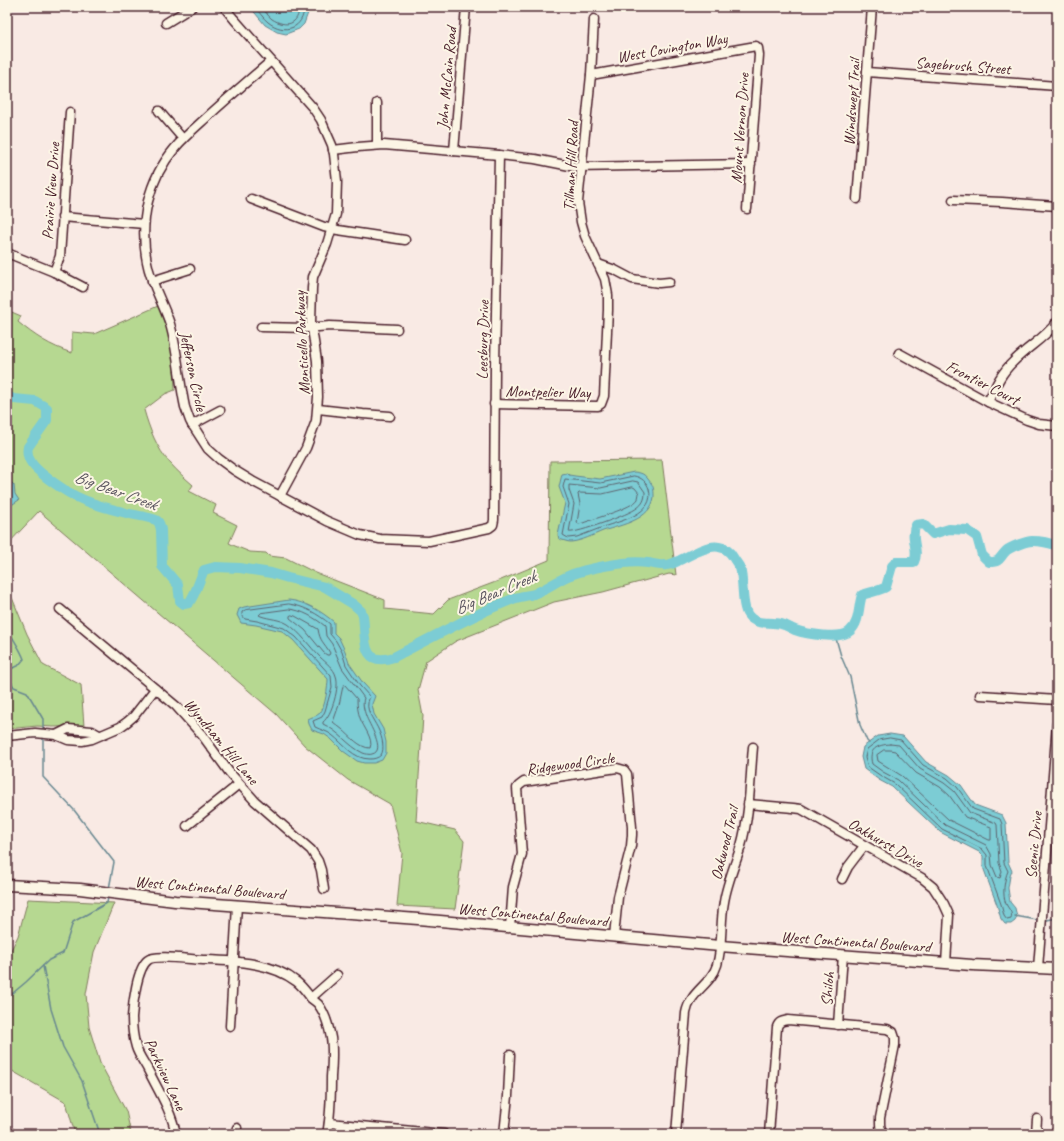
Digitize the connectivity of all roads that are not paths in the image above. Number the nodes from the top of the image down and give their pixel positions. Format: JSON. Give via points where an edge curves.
{"nodes":[{"id":1,"x":192,"y":7,"type":"edge"},
{"id":2,"x":224,"y":7,"type":"edge"},
{"id":3,"x":466,"y":7,"type":"edge"},
{"id":4,"x":872,"y":7,"type":"edge"},
{"id":5,"x":594,"y":19,"type":"dead end"},
{"id":6,"x":166,"y":22,"type":"dead end"},
{"id":7,"x":758,"y":48,"type":"joint"},
{"id":8,"x":271,"y":61,"type":"junction"},
{"id":9,"x":867,"y":72,"type":"junction"},
{"id":10,"x":591,"y":75,"type":"junction"},
{"id":11,"x":1057,"y":86,"type":"edge"},
{"id":12,"x":378,"y":103,"type":"dead end"},
{"id":13,"x":158,"y":111,"type":"dead end"},
{"id":14,"x":70,"y":112,"type":"dead end"},
{"id":15,"x":183,"y":139,"type":"junction"},
{"id":16,"x":377,"y":145,"type":"junction"},
{"id":17,"x":333,"y":150,"type":"junction"},
{"id":18,"x":454,"y":151,"type":"junction"},
{"id":19,"x":499,"y":155,"type":"junction"},
{"id":20,"x":751,"y":164,"type":"junction"},
{"id":21,"x":582,"y":166,"type":"junction"},
{"id":22,"x":251,"y":199,"type":"dead end"},
{"id":23,"x":857,"y":199,"type":"dead end"},
{"id":24,"x":953,"y":200,"type":"dead end"},
{"id":25,"x":1057,"y":206,"type":"edge"},
{"id":26,"x":747,"y":210,"type":"dead end"},
{"id":27,"x":62,"y":217,"type":"junction"},
{"id":28,"x":144,"y":224,"type":"junction"},
{"id":29,"x":332,"y":229,"type":"junction"},
{"id":30,"x":405,"y":240,"type":"dead end"},
{"id":31,"x":7,"y":253,"type":"edge"},
{"id":32,"x":598,"y":264,"type":"junction"},
{"id":33,"x":190,"y":268,"type":"dead end"},
{"id":34,"x":54,"y":272,"type":"junction"},
{"id":35,"x":152,"y":280,"type":"junction"},
{"id":36,"x":669,"y":282,"type":"dead end"},
{"id":37,"x":83,"y":287,"type":"dead end"},
{"id":38,"x":1057,"y":322,"type":"edge"},
{"id":39,"x":261,"y":327,"type":"dead end"},
{"id":40,"x":312,"y":328,"type":"junction"},
{"id":41,"x":397,"y":329,"type":"dead end"},
{"id":42,"x":899,"y":353,"type":"dead end"},
{"id":43,"x":988,"y":402,"type":"junction"},
{"id":44,"x":494,"y":404,"type":"junction"},
{"id":45,"x":601,"y":404,"type":"joint"},
{"id":46,"x":318,"y":409,"type":"junction"},
{"id":47,"x":220,"y":410,"type":"dead end"},
{"id":48,"x":390,"y":416,"type":"dead end"},
{"id":49,"x":192,"y":425,"type":"junction"},
{"id":50,"x":1057,"y":426,"type":"edge"},
{"id":51,"x":280,"y":496,"type":"junction"},
{"id":52,"x":493,"y":525,"type":"joint"},
{"id":53,"x":60,"y":609,"type":"dead end"},
{"id":54,"x":156,"y":689,"type":"junction"},
{"id":55,"x":980,"y":695,"type":"dead end"},
{"id":56,"x":1057,"y":700,"type":"edge"},
{"id":57,"x":1057,"y":724,"type":"edge"},
{"id":58,"x":7,"y":736,"type":"edge"},
{"id":59,"x":753,"y":747,"type":"dead end"},
{"id":60,"x":239,"y":784,"type":"junction"},
{"id":61,"x":748,"y":804,"type":"junction"},
{"id":62,"x":187,"y":826,"type":"dead end"},
{"id":63,"x":864,"y":846,"type":"junction"},
{"id":64,"x":842,"y":879,"type":"dead end"},
{"id":65,"x":7,"y":885,"type":"edge"},
{"id":66,"x":324,"y":889,"type":"dead end"},
{"id":67,"x":237,"y":905,"type":"junction"},
{"id":68,"x":510,"y":927,"type":"junction"},
{"id":69,"x":614,"y":936,"type":"junction"},
{"id":70,"x":720,"y":946,"type":"junction"},
{"id":71,"x":843,"y":955,"type":"junction"},
{"id":72,"x":234,"y":961,"type":"junction"},
{"id":73,"x":946,"y":963,"type":"junction"},
{"id":74,"x":1038,"y":968,"type":"junction"},
{"id":75,"x":1057,"y":970,"type":"edge"},
{"id":76,"x":337,"y":975,"type":"dead end"},
{"id":77,"x":311,"y":998,"type":"junction"},
{"id":78,"x":838,"y":1025,"type":"junction"},
{"id":79,"x":230,"y":1026,"type":"dead end"},
{"id":80,"x":510,"y":1055,"type":"dead end"},
{"id":81,"x":1038,"y":1119,"type":"dead end"},
{"id":82,"x":329,"y":1123,"type":"junction"},
{"id":83,"x":7,"y":1129,"type":"edge"},
{"id":84,"x":416,"y":1133,"type":"edge"},
{"id":85,"x":11,"y":1134,"type":"edge"},
{"id":86,"x":176,"y":1134,"type":"edge"},
{"id":87,"x":327,"y":1134,"type":"edge"},
{"id":88,"x":444,"y":1134,"type":"edge"},
{"id":89,"x":504,"y":1134,"type":"edge"},
{"id":90,"x":676,"y":1134,"type":"edge"},
{"id":91,"x":769,"y":1134,"type":"edge"},
{"id":92,"x":886,"y":1134,"type":"edge"},
{"id":93,"x":1036,"y":1134,"type":"edge"}],
"edges":[{"from":1,"to":6,"type":"street"},
{"from":2,"to":8,"type":"street","name":"Monticello Parkway"},
{"from":3,"to":18,"type":"street","name":"John McCain Road"},
{"from":4,"to":9,"type":"street","name":"Windswept Trail"},
{"from":5,"to":10,"type":"street","name":"Tillman Hill Road"},
{"from":7,"to":10,"type":"street","name":"West Covington Way","via":[[756,46]]},
{"from":7,"to":20,"type":"street","name":"Mount Vernon Drive"},
{"from":8,"to":15,"type":"street","name":"Jefferson Circle"},
{"from":8,"to":17,"type":"street","name":"Monticello Parkway","via":[[313,108]]},
{"from":9,"to":11,"type":"street","name":"Sagebrush Street"},
{"from":9,"to":23,"type":"street","name":"Windswept Trail"},
{"from":10,"to":21,"type":"street","name":"Tillman Hill Road"},
{"from":12,"to":16,"type":"street"},
{"from":13,"to":15,"type":"street"},
{"from":14,"to":27,"type":"street","name":"Prairie View Drive"},
{"from":15,"to":28,"type":"street","name":"Jefferson Circle","via":[[153,182]]},
{"from":16,"to":17,"type":"street"},
{"from":16,"to":18,"type":"street"},
{"from":17,"to":29,"type":"street","name":"Monticello Parkway","via":[[336,214]]},
{"from":18,"to":19,"type":"street"},
{"from":19,"to":21,"type":"street"},
{"from":19,"to":44,"type":"street","name":"Leesburg Drive"},
{"from":20,"to":21,"type":"street"},
{"from":20,"to":26,"type":"street","name":"Mount Vernon Drive"},
{"from":21,"to":32,"type":"street","name":"Tillman Hill Road","via":[[578,202],[581,222]]},
{"from":22,"to":29,"type":"street"},
{"from":24,"to":25,"type":"street"},
{"from":27,"to":28,"type":"street"},
{"from":27,"to":34,"type":"street","name":"Prairie View Drive","via":[[60,256]]},
{"from":28,"to":35,"type":"street","name":"Jefferson Circle","via":[[144,247]]},
{"from":29,"to":30,"type":"street"},
{"from":29,"to":40,"type":"street","name":"Monticello Parkway","via":[[313,277]]},
{"from":31,"to":34,"type":"street"},
{"from":32,"to":36,"type":"street","via":[[632,279]]},
{"from":32,"to":45,"type":"street","name":"Tillman Hill Road","via":[[605,279],[608,295],[604,396]]},
{"from":33,"to":35,"type":"street"},
{"from":34,"to":37,"type":"street"},
{"from":35,"to":49,"type":"street","name":"Jefferson Circle","via":[[170,324],[180,387]]},
{"from":38,"to":43,"type":"street","via":[[1042,339],[1014,360],[1002,375]]},
{"from":39,"to":40,"type":"street"},
{"from":40,"to":41,"type":"street","via":[[330,326]]},
{"from":40,"to":46,"type":"street","name":"Monticello Parkway","via":[[317,361]]},
{"from":42,"to":43,"type":"street","name":"Frontier Court"},
{"from":43,"to":50,"type":"street","name":"Frontier Court","via":[[1027,420]]},
{"from":44,"to":45,"type":"street","name":"Montpelier Way"},
{"from":44,"to":52,"type":"street","name":"Leesburg Drive"},
{"from":46,"to":48,"type":"street"},
{"from":46,"to":51,"type":"street","name":"Monticello Parkway","via":[[306,448]]},
{"from":47,"to":49,"type":"street"},
{"from":49,"to":51,"type":"street","name":"Jefferson Circle","via":[[208,449],[219,459]]},
{"from":51,"to":52,"type":"street","name":"Jefferson Circle","via":[[327,521],[360,535],[380,539],[429,541]]},
{"from":53,"to":54,"type":"street","name":"Wyndham Hill Lane"},
{"from":54,"to":58,"type":"street","via":[[127,722],[100,735],[92,731],[68,729],[56,735],[35,733]]},
{"from":54,"to":60,"type":"street","name":"Wyndham Hill Lane","via":[[190,720]]},
{"from":55,"to":56,"type":"street"},
{"from":57,"to":74,"type":"street","name":"Scenic Drive"},
{"from":59,"to":61,"type":"street","name":"Oakwood Trail"},
{"from":60,"to":62,"type":"street"},
{"from":60,"to":66,"type":"street","name":"Wyndham Hill Lane","via":[[311,850],[321,870]]},
{"from":61,"to":63,"type":"street","name":"Oakhurst Drive","via":[[801,810]]},
{"from":61,"to":70,"type":"street","name":"Oakwood Trail","via":[[741,846],[724,902]]},
{"from":63,"to":64,"type":"street"},
{"from":63,"to":73,"type":"street","name":"Oakhurst Drive","via":[[922,878],[939,895],[950,915]]},
{"from":65,"to":67,"type":"main road","name":"West Continental Boulevard"},
{"from":67,"to":68,"type":"main road","name":"West Continental Boulevard"},
{"from":67,"to":72,"type":"street"},
{"from":68,"to":69,"type":"main road","name":"West Continental Boulevard"},
{"from":68,"to":69,"type":"street","name":"Ridgewood Circle","via":[[513,887],[522,854],[518,786],[524,782],[617,768],[628,774],[632,827],[631,846],[618,897]]},
{"from":69,"to":70,"type":"main road","name":"West Continental Boulevard"},
{"from":70,"to":71,"type":"main road","name":"West Continental Boulevard"},
{"from":70,"to":90,"type":"street","name":"Oakwood Trail","via":[[717,966],[712,976],[687,1005]]},
{"from":71,"to":73,"type":"main road","name":"West Continental Boulevard"},
{"from":71,"to":78,"type":"street","name":"Shiloh"},
{"from":72,"to":77,"type":"street","via":[[274,969],[298,982]]},
{"from":72,"to":79,"type":"street"},
{"from":72,"to":86,"type":"street","name":"Parkview Lane","via":[[150,958],[140,973],[132,1016],[136,1049],[171,1114]]},
{"from":73,"to":74,"type":"main road","name":"West Continental Boulevard"},
{"from":74,"to":75,"type":"main road","name":"West Continental Boulevard"},
{"from":76,"to":77,"type":"street"},
{"from":77,"to":82,"type":"street","via":[[323,1013],[331,1038]]},
{"from":78,"to":91,"type":"street","via":[[788,1020],[778,1024]]},
{"from":78,"to":92,"type":"street","via":[[887,1029],[893,1032],[895,1044],[880,1118],[880,1127]]},
{"from":80,"to":89,"type":"street"},
{"from":81,"to":93,"type":"street"},
{"from":82,"to":84,"type":"street"},
{"from":82,"to":87,"type":"street"},
{"from":83,"to":85,"type":"street"},
{"from":84,"to":88,"type":"street"}]}
